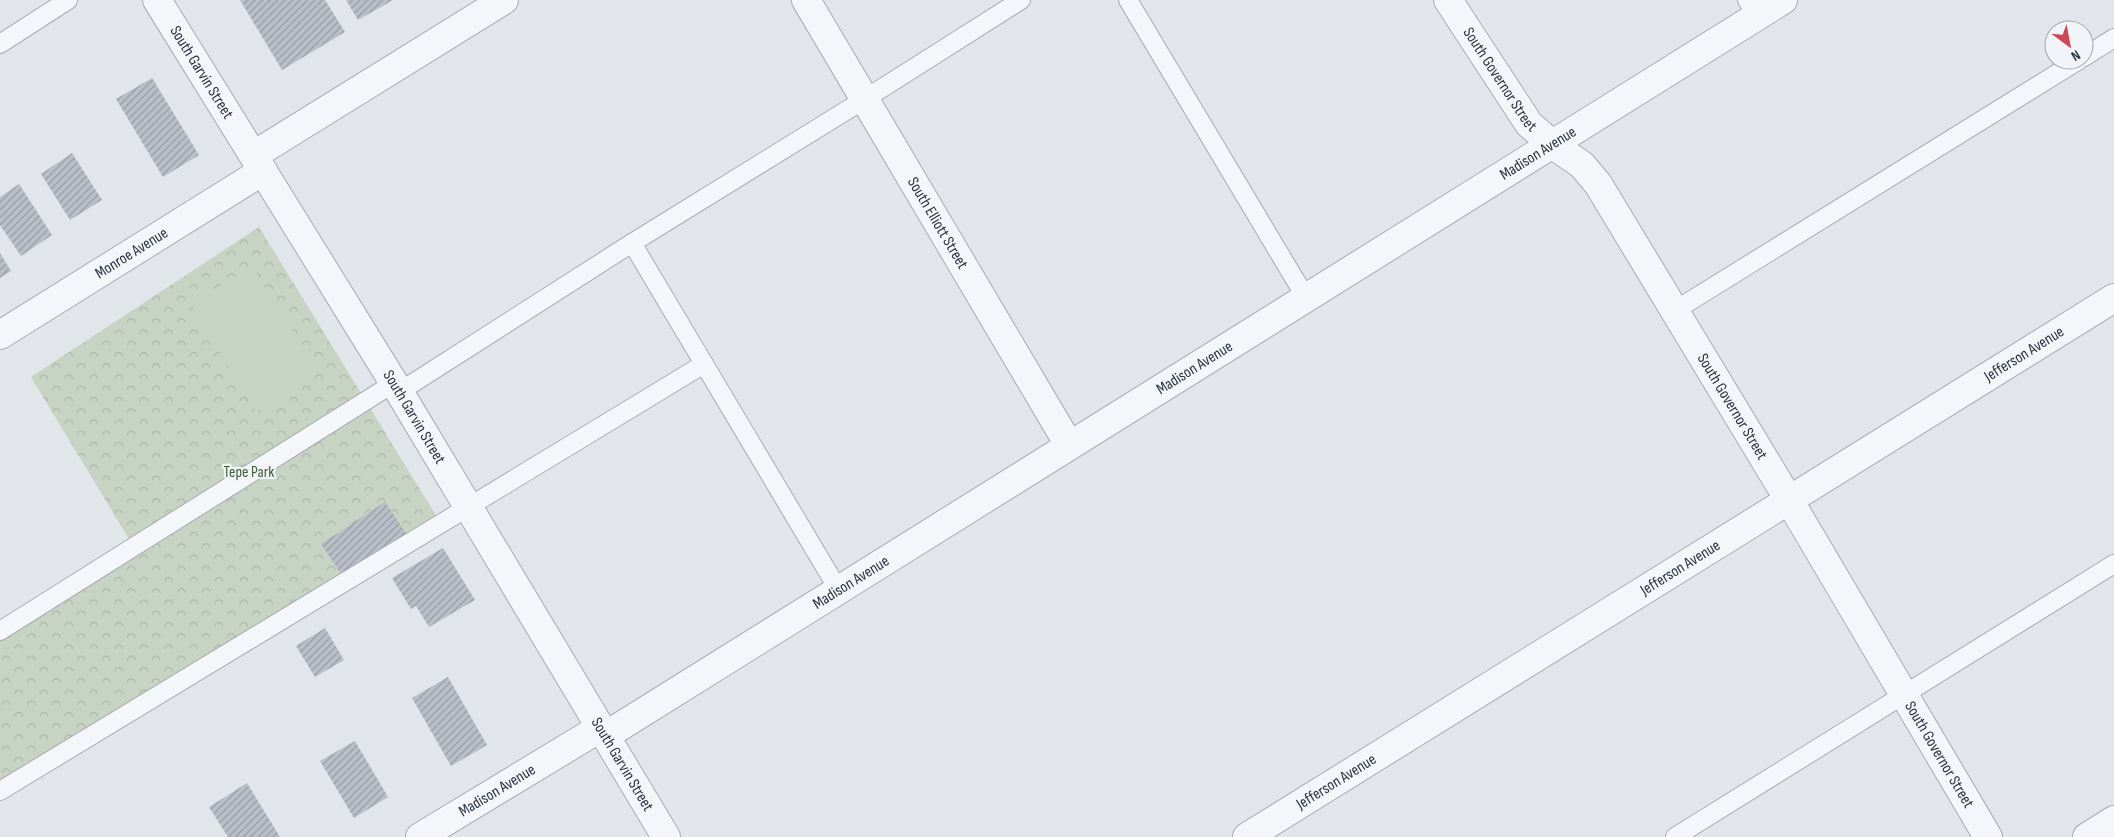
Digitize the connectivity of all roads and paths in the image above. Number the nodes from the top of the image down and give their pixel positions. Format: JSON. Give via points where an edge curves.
{"nodes":[{"id":1,"x":68,"y":0,"type":"edge"},
{"id":2,"x":157,"y":0,"type":"edge"},
{"id":3,"x":504,"y":0,"type":"edge"},
{"id":4,"x":806,"y":0,"type":"edge"},
{"id":5,"x":1020,"y":0,"type":"edge"},
{"id":6,"x":1128,"y":0,"type":"edge"},
{"id":7,"x":1448,"y":0,"type":"edge"},
{"id":8,"x":1783,"y":0,"type":"edge"},
{"id":9,"x":1752,"y":8,"type":"edge"},
{"id":10,"x":2114,"y":38,"type":"edge"},
{"id":11,"x":0,"y":44,"type":"edge"},
{"id":12,"x":2094,"y":51,"type":"edge"},
{"id":13,"x":2063,"y":70,"type":"edge"},
{"id":14,"x":865,"y":99,"type":"junction"},
{"id":15,"x":1553,"y":145,"type":"junction"},
{"id":16,"x":258,"y":163,"type":"junction"},
{"id":17,"x":632,"y":243,"type":"junction"},
{"id":18,"x":1306,"y":298,"type":"junction"},
{"id":19,"x":2114,"y":298,"type":"edge"},
{"id":20,"x":1674,"y":310,"type":"junction"},
{"id":21,"x":0,"y":335,"type":"edge"},
{"id":22,"x":704,"y":364,"type":"junction"},
{"id":23,"x":397,"y":388,"type":"junction"},
{"id":24,"x":1069,"y":445,"type":"junction"},
{"id":25,"x":1788,"y":500,"type":"junction"},
{"id":26,"x":468,"y":507,"type":"junction"},
{"id":27,"x":2114,"y":564,"type":"edge"},
{"id":28,"x":838,"y":589,"type":"junction"},
{"id":29,"x":0,"y":631,"type":"edge"},
{"id":30,"x":1904,"y":694,"type":"junction"},
{"id":31,"x":602,"y":732,"type":"junction"},
{"id":32,"x":0,"y":791,"type":"edge"},
{"id":33,"x":2114,"y":820,"type":"edge"},
{"id":34,"x":420,"y":837,"type":"edge"},
{"id":35,"x":666,"y":837,"type":"edge"},
{"id":36,"x":1247,"y":837,"type":"edge"},
{"id":37,"x":1675,"y":837,"type":"edge"},
{"id":38,"x":1988,"y":837,"type":"edge"},
{"id":39,"x":2087,"y":837,"type":"edge"}],
"edges":[{"from":1,"to":11,"type":"lane"},
{"from":2,"to":16,"type":"street","name":"South Garvin Street"},
{"from":3,"to":16,"type":"street","name":"Monroe Avenue"},
{"from":4,"to":14,"type":"street","name":"South Elliott Street"},
{"from":5,"to":14,"type":"lane"},
{"from":6,"to":18,"type":"lane"},
{"from":7,"to":15,"type":"street","name":"South Governor Street","via":[[1529,124]]},
{"from":8,"to":9,"type":"street","name":"Madison Avenue"},
{"from":9,"to":15,"type":"street","name":"Madison Avenue"},
{"from":10,"to":12,"type":"lane"},
{"from":13,"to":20,"type":"lane"},
{"from":14,"to":17,"type":"lane"},
{"from":14,"to":24,"type":"street","name":"South Elliott Street"},
{"from":15,"to":18,"type":"street","name":"Madison Avenue"},
{"from":15,"to":20,"type":"street","name":"South Governor Street","via":[[1582,165],[1598,184]]},
{"from":16,"to":21,"type":"street","name":"Monroe Avenue"},
{"from":16,"to":23,"type":"street","name":"South Garvin Street"},
{"from":17,"to":22,"type":"lane"},
{"from":17,"to":23,"type":"lane"},
{"from":18,"to":24,"type":"street","name":"Madison Avenue"},
{"from":19,"to":25,"type":"street","name":"Jefferson Avenue"},
{"from":20,"to":25,"type":"street","name":"South Governor Street"},
{"from":22,"to":26,"type":"lane"},
{"from":22,"to":28,"type":"lane"},
{"from":23,"to":26,"type":"street","name":"South Garvin Street"},
{"from":23,"to":29,"type":"lane"},
{"from":24,"to":28,"type":"street","name":"Madison Avenue"},
{"from":25,"to":30,"type":"street","name":"South Governor Street"},
{"from":25,"to":36,"type":"street","name":"Jefferson Avenue"},
{"from":26,"to":31,"type":"street","name":"South Garvin Street"},
{"from":26,"to":32,"type":"lane"},
{"from":27,"to":30,"type":"lane"},
{"from":28,"to":31,"type":"street","name":"Madison Avenue"},
{"from":30,"to":37,"type":"lane"},
{"from":30,"to":38,"type":"street","name":"South Governor Street"},
{"from":31,"to":34,"type":"street","name":"Madison Avenue"},
{"from":31,"to":35,"type":"street","name":"South Garvin Street"},
{"from":33,"to":39,"type":"street"}]}
